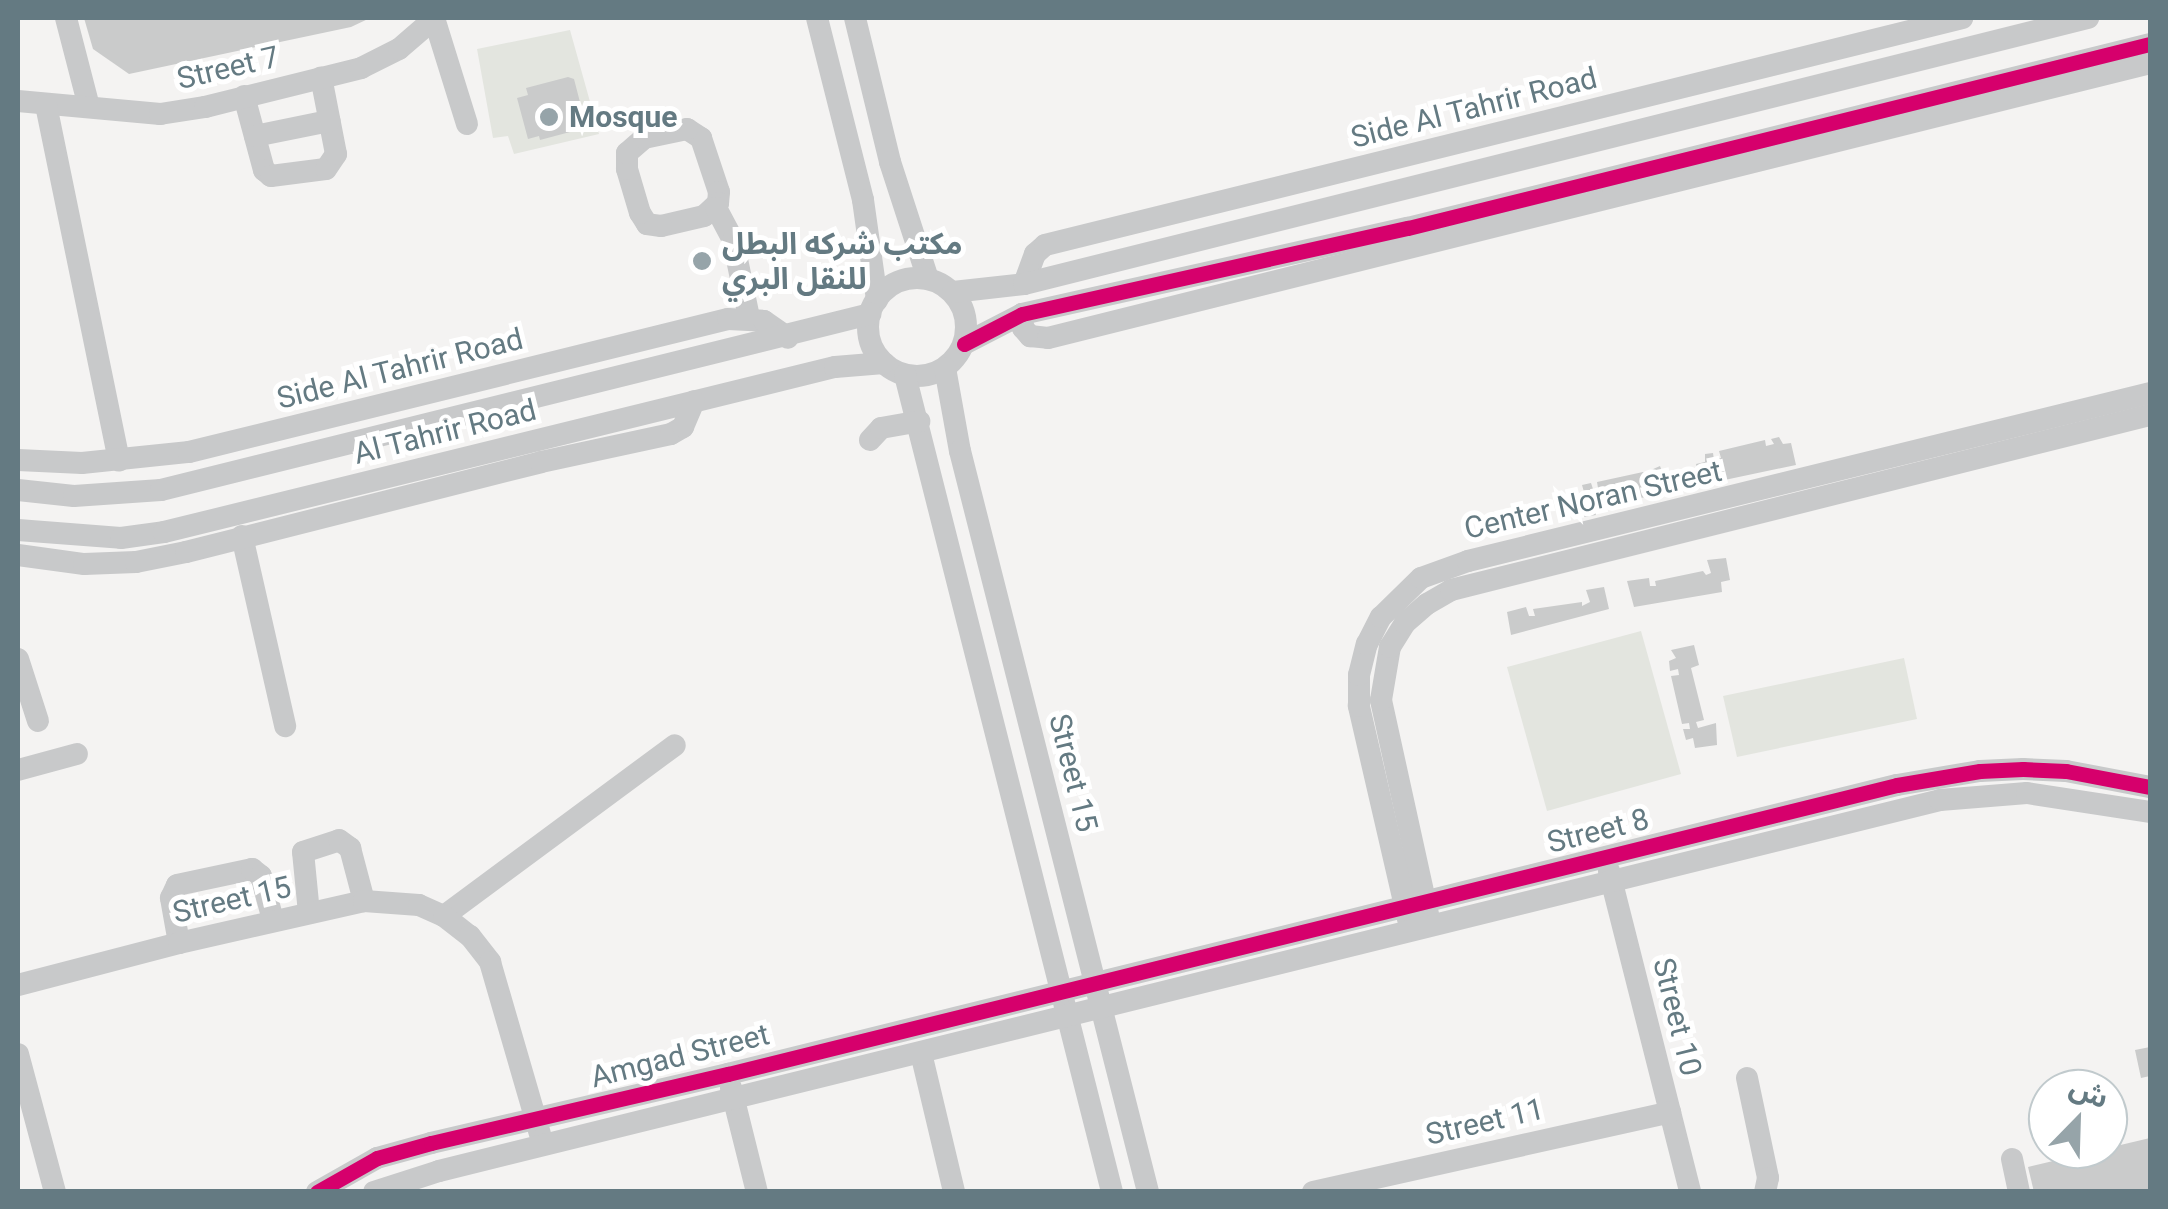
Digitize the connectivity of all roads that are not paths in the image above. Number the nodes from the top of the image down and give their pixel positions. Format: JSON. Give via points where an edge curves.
{"nodes":[{"id":1,"x":66,"y":18,"type":"edge"},
{"id":2,"x":434,"y":18,"type":"edge"},
{"id":3,"x":817,"y":18,"type":"edge"},
{"id":4,"x":855,"y":18,"type":"edge"},
{"id":5,"x":1962,"y":18,"type":"edge"},
{"id":6,"x":2088,"y":18,"type":"edge"},
{"id":7,"x":2150,"y":44,"type":"edge"},
{"id":8,"x":2150,"y":63,"type":"edge"},
{"id":9,"x":320,"y":77,"type":"junction"},
{"id":10,"x":244,"y":96,"type":"junction"},
{"id":11,"x":18,"y":101,"type":"edge"},
{"id":12,"x":46,"y":105,"type":"junction"},
{"id":13,"x":88,"y":107,"type":"junction"},
{"id":14,"x":329,"y":121,"type":"junction"},
{"id":15,"x":1544,"y":121,"type":"junction"},
{"id":16,"x":467,"y":124,"type":"dead end"},
{"id":17,"x":255,"y":136,"type":"junction"},
{"id":18,"x":1552,"y":150,"type":"junction"},
{"id":19,"x":716,"y":208,"type":"junction"},
{"id":20,"x":1432,"y":232,"type":"junction"},
{"id":21,"x":928,"y":279,"type":"junction"},
{"id":22,"x":1024,"y":284,"type":"junction"},
{"id":23,"x":952,"y":292,"type":"junction"},
{"id":24,"x":873,"y":307,"type":"junction"},
{"id":25,"x":749,"y":317,"type":"junction"},
{"id":26,"x":788,"y":338,"type":"junction"},
{"id":27,"x":964,"y":344,"type":"junction"},
{"id":28,"x":945,"y":368,"type":"junction"},
{"id":29,"x":895,"y":369,"type":"junction"},
{"id":30,"x":491,"y":378,"type":"junction"},
{"id":31,"x":2150,"y":394,"type":"edge"},
{"id":32,"x":694,"y":402,"type":"junction"},
{"id":33,"x":499,"y":407,"type":"junction"},
{"id":34,"x":2150,"y":415,"type":"edge"},
{"id":35,"x":919,"y":421,"type":"junction"},
{"id":36,"x":870,"y":440,"type":"dead end"},
{"id":37,"x":18,"y":460,"type":"edge"},
{"id":38,"x":119,"y":462,"type":"junction"},
{"id":39,"x":18,"y":490,"type":"edge"},
{"id":40,"x":18,"y":530,"type":"edge"},
{"id":41,"x":242,"y":536,"type":"junction"},
{"id":42,"x":18,"y":555,"type":"edge"},
{"id":43,"x":18,"y":659,"type":"edge"},
{"id":44,"x":38,"y":722,"type":"dead end"},
{"id":45,"x":285,"y":726,"type":"dead end"},
{"id":46,"x":676,"y":744,"type":"dead end"},
{"id":47,"x":77,"y":754,"type":"dead end"},
{"id":48,"x":18,"y":770,"type":"edge"},
{"id":49,"x":2150,"y":787,"type":"edge"},
{"id":50,"x":2150,"y":812,"type":"edge"},
{"id":51,"x":1606,"y":858,"type":"junction"},
{"id":52,"x":1612,"y":883,"type":"junction"},
{"id":53,"x":364,"y":902,"type":"junction"},
{"id":54,"x":1415,"y":904,"type":"junction"},
{"id":55,"x":309,"y":913,"type":"junction"},
{"id":56,"x":444,"y":916,"type":"junction"},
{"id":57,"x":274,"y":920,"type":"junction"},
{"id":58,"x":1422,"y":930,"type":"junction"},
{"id":59,"x":179,"y":942,"type":"junction"},
{"id":60,"x":1095,"y":982,"type":"junction"},
{"id":61,"x":18,"y":986,"type":"edge"},
{"id":62,"x":1062,"y":990,"type":"junction"},
{"id":63,"x":1102,"y":1008,"type":"junction"},
{"id":64,"x":1068,"y":1017,"type":"junction"},
{"id":65,"x":921,"y":1053,"type":"junction"},
{"id":66,"x":18,"y":1054,"type":"edge"},
{"id":67,"x":728,"y":1074,"type":"junction"},
{"id":68,"x":1747,"y":1078,"type":"dead end"},
{"id":69,"x":734,"y":1102,"type":"junction"},
{"id":70,"x":1670,"y":1112,"type":"junction"},
{"id":71,"x":536,"y":1119,"type":"junction"},
{"id":72,"x":544,"y":1147,"type":"junction"},
{"id":73,"x":2012,"y":1159,"type":"dead end"},
{"id":74,"x":55,"y":1192,"type":"edge"},
{"id":75,"x":317,"y":1192,"type":"edge"},
{"id":76,"x":374,"y":1192,"type":"edge"},
{"id":77,"x":758,"y":1192,"type":"edge"},
{"id":78,"x":954,"y":1192,"type":"edge"},
{"id":79,"x":1112,"y":1192,"type":"edge"},
{"id":80,"x":1148,"y":1192,"type":"edge"},
{"id":81,"x":1313,"y":1192,"type":"edge"},
{"id":82,"x":1690,"y":1192,"type":"edge"},
{"id":83,"x":1765,"y":1192,"type":"edge"},
{"id":84,"x":2019,"y":1192,"type":"edge"}],
"edges":[{"from":1,"to":13,"type":"street"},
{"from":2,"to":9,"type":"street","name":"Street 7","via":[[399,49],[362,68]]},
{"from":2,"to":16,"type":"street"},
{"from":3,"to":24,"type":"street","via":[[863,200]]},
{"from":4,"to":21,"type":"street","via":[[890,162]]},
{"from":5,"to":15,"type":"street","name":"Side Al Tahrir Road"},
{"from":6,"to":18,"type":"street"},
{"from":7,"to":20,"type":"street"},
{"from":8,"to":20,"type":"street"},
{"from":9,"to":10,"type":"street","name":"Street 7"},
{"from":9,"to":14,"type":"street"},
{"from":10,"to":13,"type":"street","name":"Street 7","via":[[160,114]]},
{"from":10,"to":17,"type":"street"},
{"from":11,"to":12,"type":"street","name":"Street 7"},
{"from":12,"to":13,"type":"street","name":"Street 7"},
{"from":12,"to":38,"type":"street"},
{"from":14,"to":17,"type":"street"},
{"from":14,"to":17,"type":"street","via":[[333,162],[296,175],[280,178],[264,170]]},
{"from":15,"to":18,"type":"street"},
{"from":15,"to":22,"type":"street","name":"Side Al Tahrir Road","via":[[1045,245]]},
{"from":18,"to":22,"type":"street"},
{"from":19,"to":19,"type":"street","via":[[720,192],[695,132],[678,130],[632,146],[626,169],[648,224],[704,216]]},
{"from":19,"to":25,"type":"street","via":[[737,252]]},
{"from":20,"to":27,"type":"street","via":[[1048,338],[1030,336],[1022,314]]},
{"from":21,"to":23,"type":"street"},
{"from":21,"to":24,"type":"street","via":[[899,281]]},
{"from":22,"to":23,"type":"street"},
{"from":23,"to":27,"type":"street","via":[[964,312]]},
{"from":24,"to":26,"type":"street","name":"Al Tahrir Road"},
{"from":24,"to":29,"type":"street","via":[[870,341]]},
{"from":25,"to":26,"type":"street"},
{"from":25,"to":30,"type":"street","name":"Side Al Tahrir Road"},
{"from":26,"to":33,"type":"street","name":"Al Tahrir Road"},
{"from":27,"to":28,"type":"street"},
{"from":28,"to":29,"type":"street","via":[[926,376]]},
{"from":28,"to":60,"type":"street","name":"Street 15","via":[[960,451]]},
{"from":29,"to":32,"type":"street","name":"Al Tahrir Road","via":[[836,367]]},
{"from":29,"to":35,"type":"street"},
{"from":30,"to":33,"type":"street"},
{"from":30,"to":38,"type":"street","name":"Side Al Tahrir Road","via":[[189,452]]},
{"from":31,"to":54,"type":"street","name":"Center Noran Street","via":[[1468,561],[1422,578],[1381,616],[1359,675],[1359,706]]},
{"from":32,"to":40,"type":"street","name":"Al Tahrir Road","via":[[164,532],[121,538]]},
{"from":32,"to":41,"type":"street","via":[[683,427],[670,434]]},
{"from":33,"to":39,"type":"street","name":"Al Tahrir Road","via":[[161,490],[74,496]]},
{"from":34,"to":54,"type":"street","name":"Center Noran Street","via":[[1450,590],[1427,604],[1390,647],[1381,700]]},
{"from":35,"to":36,"type":"street","via":[[881,428]]},
{"from":35,"to":62,"type":"street"},
{"from":37,"to":38,"type":"street","name":"Side Al Tahrir Road"},
{"from":41,"to":42,"type":"street","via":[[136,562],[84,564]]},
{"from":41,"to":45,"type":"street"},
{"from":43,"to":44,"type":"street"},
{"from":46,"to":56,"type":"street"},
{"from":47,"to":48,"type":"street"},
{"from":49,"to":51,"type":"street","name":"Street 8","via":[[2066,771],[1938,776]]},
{"from":50,"to":52,"type":"street","name":"Street 8","via":[[2027,793],[1940,800]]},
{"from":51,"to":52,"type":"street","name":"Street 10"},
{"from":51,"to":54,"type":"street","name":"Street 8"},
{"from":52,"to":58,"type":"street","name":"Street 8"},
{"from":52,"to":70,"type":"street","name":"Street 10"},
{"from":53,"to":55,"type":"street","name":"Street 15"},
{"from":53,"to":55,"type":"street","via":[[350,848],[339,840],[303,852]]},
{"from":53,"to":56,"type":"street","name":"Street 15","via":[[392,900]]},
{"from":54,"to":58,"type":"street","name":"Center Noran Street"},
{"from":54,"to":60,"type":"street","name":"Street 8"},
{"from":55,"to":57,"type":"street","name":"Street 15"},
{"from":56,"to":71,"type":"street","name":"Street 15","via":[[490,962]]},
{"from":57,"to":59,"type":"street","name":"Street 15"},
{"from":57,"to":59,"type":"street","via":[[258,871],[177,885],[171,898]]},
{"from":58,"to":63,"type":"street","name":"Street 8"},
{"from":59,"to":61,"type":"street","name":"Street 15"},
{"from":60,"to":62,"type":"street","name":"Street 8"},
{"from":60,"to":63,"type":"street","name":"Street 15"},
{"from":62,"to":64,"type":"street"},
{"from":62,"to":67,"type":"street","name":"Amgad Street"},
{"from":63,"to":64,"type":"street","name":"Street 8"},
{"from":63,"to":80,"type":"street","name":"Street 15"},
{"from":64,"to":65,"type":"street","name":"Amgad Street"},
{"from":64,"to":79,"type":"street"},
{"from":65,"to":69,"type":"street","name":"Amgad Street"},
{"from":65,"to":78,"type":"street"},
{"from":66,"to":74,"type":"street"},
{"from":67,"to":69,"type":"street"},
{"from":67,"to":71,"type":"street","name":"Amgad Street"},
{"from":68,"to":83,"type":"street","via":[[1768,1178]]},
{"from":69,"to":72,"type":"street","name":"Amgad Street"},
{"from":69,"to":77,"type":"street"},
{"from":70,"to":81,"type":"street","name":"Street 11"},
{"from":70,"to":82,"type":"street","name":"Street 10"},
{"from":71,"to":72,"type":"street","name":"Street 15"},
{"from":71,"to":75,"type":"street","name":"Amgad Street","via":[[377,1158]]},
{"from":72,"to":76,"type":"street","name":"Amgad Street"},
{"from":73,"to":84,"type":"street"}]}
